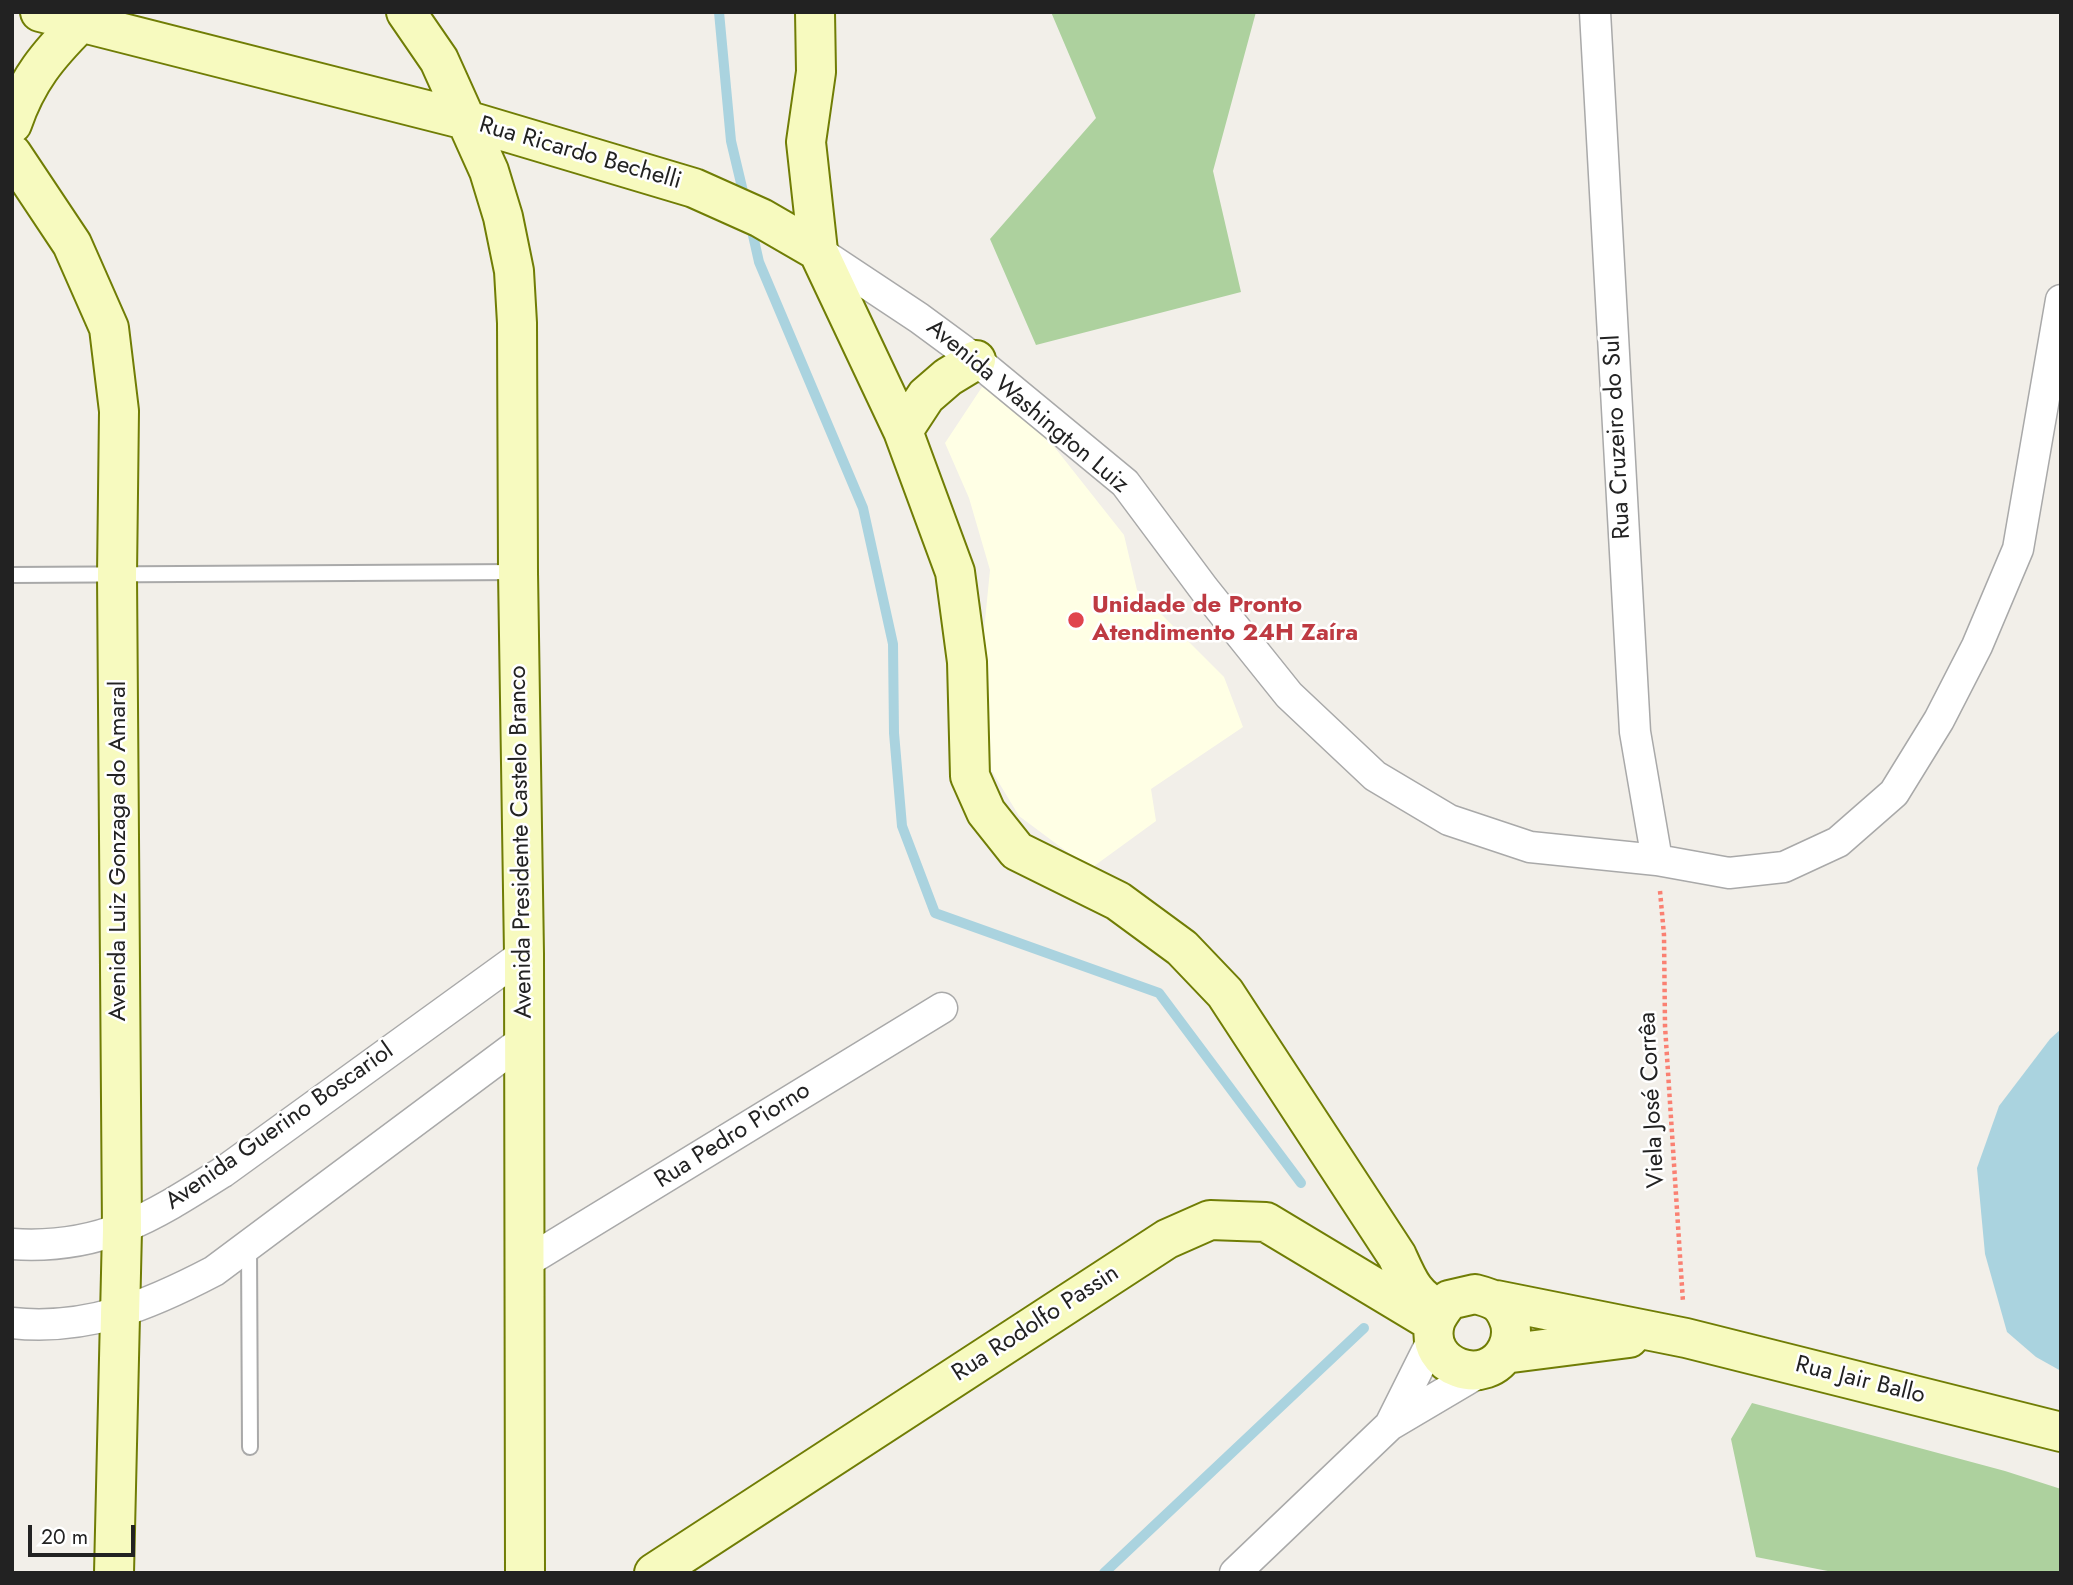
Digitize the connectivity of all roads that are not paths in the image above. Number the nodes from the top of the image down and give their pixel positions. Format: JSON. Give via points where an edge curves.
{"nodes":[{"id":1,"x":40,"y":12,"type":"edge"},
{"id":2,"x":405,"y":12,"type":"edge"},
{"id":3,"x":815,"y":12,"type":"edge"},
{"id":4,"x":1595,"y":12,"type":"edge"},
{"id":5,"x":80,"y":23,"type":"junction"},
{"id":6,"x":466,"y":120,"type":"junction"},
{"id":7,"x":12,"y":124,"type":"edge"},
{"id":8,"x":13,"y":153,"type":"edge"},
{"id":9,"x":761,"y":218,"type":"joint"},
{"id":10,"x":818,"y":251,"type":"junction"},
{"id":11,"x":2061,"y":300,"type":"edge"},
{"id":12,"x":976,"y":360,"type":"junction"},
{"id":13,"x":903,"y":431,"type":"junction"},
{"id":14,"x":518,"y":572,"type":"junction"},
{"id":15,"x":12,"y":575,"type":"edge"},
{"id":16,"x":117,"y":575,"type":"junction"},
{"id":17,"x":1657,"y":860,"type":"junction"},
{"id":18,"x":524,"y":954,"type":"junction"},
{"id":19,"x":942,"y":1008,"type":"dead end"},
{"id":20,"x":525,"y":1039,"type":"junction"},
{"id":21,"x":122,"y":1230,"type":"junction"},
{"id":22,"x":12,"y":1244,"type":"edge"},
{"id":23,"x":249,"y":1244,"type":"junction"},
{"id":24,"x":523,"y":1264,"type":"junction"},
{"id":25,"x":1454,"y":1313,"type":"junction"},
{"id":26,"x":119,"y":1314,"type":"junction"},
{"id":27,"x":12,"y":1323,"type":"edge"},
{"id":28,"x":1673,"y":1336,"type":"junction"},
{"id":29,"x":1494,"y":1362,"type":"junction"},
{"id":30,"x":1390,"y":1425,"type":"junction"},
{"id":31,"x":2061,"y":1432,"type":"edge"},
{"id":32,"x":250,"y":1447,"type":"dead end"},
{"id":33,"x":114,"y":1573,"type":"edge"},
{"id":34,"x":525,"y":1573,"type":"edge"},
{"id":35,"x":654,"y":1573,"type":"edge"},
{"id":36,"x":1235,"y":1573,"type":"edge"}],
"edges":[{"from":1,"to":5,"type":"street"},
{"from":2,"to":6,"type":"street","name":"Avenida Presidente Castelo Branco","via":[[439,60]]},
{"from":3,"to":10,"type":"street","via":[[816,72],[806,142]]},
{"from":4,"to":17,"type":"street","name":"Rua Cruzeiro do Sul","via":[[1635,732]]},
{"from":5,"to":6,"type":"street"},
{"from":5,"to":7,"type":"street","via":[[38,70],[22,95]]},
{"from":6,"to":9,"type":"street","name":"Rua Ricardo Bechelli","via":[[694,188]]},
{"from":6,"to":14,"type":"street","name":"Avenida Presidente Castelo Branco","via":[[489,171],[514,271]]},
{"from":8,"to":16,"type":"street","name":"Avenida Luiz Gonzaga do Amaral","via":[[72,244],[109,328],[119,411]]},
{"from":9,"to":10,"type":"street","name":"Avenida Washington Luiz"},
{"from":10,"to":12,"type":"street","name":"Avenida Washington Luiz"},
{"from":10,"to":13,"type":"street"},
{"from":11,"to":17,"type":"street","name":"Avenida Washington Luiz","via":[[2018,549],[1977,646],[1894,793],[1838,842],[1784,867],[1729,873]]},
{"from":12,"to":13,"type":"street","via":[[926,396]]},
{"from":12,"to":17,"type":"street","name":"Avenida Washington Luiz","via":[[1125,483],[1289,695],[1375,776],[1449,820],[1530,846]]},
{"from":13,"to":25,"type":"street","via":[[956,572],[967,662],[970,776],[986,812],[1017,851],[1118,901],[1182,948],[1225,993],[1397,1256]]},
{"from":14,"to":16,"type":"lane"},
{"from":14,"to":18,"type":"street","name":"Avenida Presidente Castelo Branco"},
{"from":15,"to":16,"type":"lane"},
{"from":16,"to":21,"type":"street","name":"Avenida Luiz Gonzaga do Amaral"},
{"from":18,"to":20,"type":"street","name":"Avenida Presidente Castelo Branco"},
{"from":18,"to":21,"type":"street","name":"Avenida Guerino Boscariol","via":[[223,1172]]},
{"from":19,"to":24,"type":"street","name":"Rua Pedro Piorno"},
{"from":20,"to":23,"type":"street"},
{"from":20,"to":24,"type":"street","name":"Avenida Presidente Castelo Branco"},
{"from":21,"to":22,"type":"street","name":"Avenida Guerino Boscariol","via":[[85,1240]]},
{"from":21,"to":26,"type":"street","name":"Avenida Luiz Gonzaga do Amaral"},
{"from":23,"to":26,"type":"street","via":[[214,1270]]},
{"from":23,"to":32,"type":"lane"},
{"from":24,"to":34,"type":"street","name":"Avenida Presidente Castelo Branco"},
{"from":25,"to":28,"type":"street","name":"Rua Jair Ballo"},
{"from":25,"to":29,"type":"street","via":[[1507,1315],[1510,1342]]},
{"from":25,"to":29,"type":"street","name":"Rua Jair Ballo","via":[[1437,1350],[1445,1361],[1470,1372]]},
{"from":25,"to":30,"type":"street"},
{"from":25,"to":35,"type":"street","name":"Rua Rodolfo Passin","via":[[1266,1222],[1210,1220],[1167,1239]]},
{"from":26,"to":27,"type":"street","via":[[72,1323]]},
{"from":26,"to":33,"type":"street","name":"Avenida Luiz Gonzaga do Amaral"},
{"from":28,"to":29,"type":"street","name":"Rua Jair Ballo"},
{"from":28,"to":31,"type":"street","name":"Rua Jair Ballo"},
{"from":29,"to":30,"type":"street"},
{"from":30,"to":36,"type":"street"}]}
